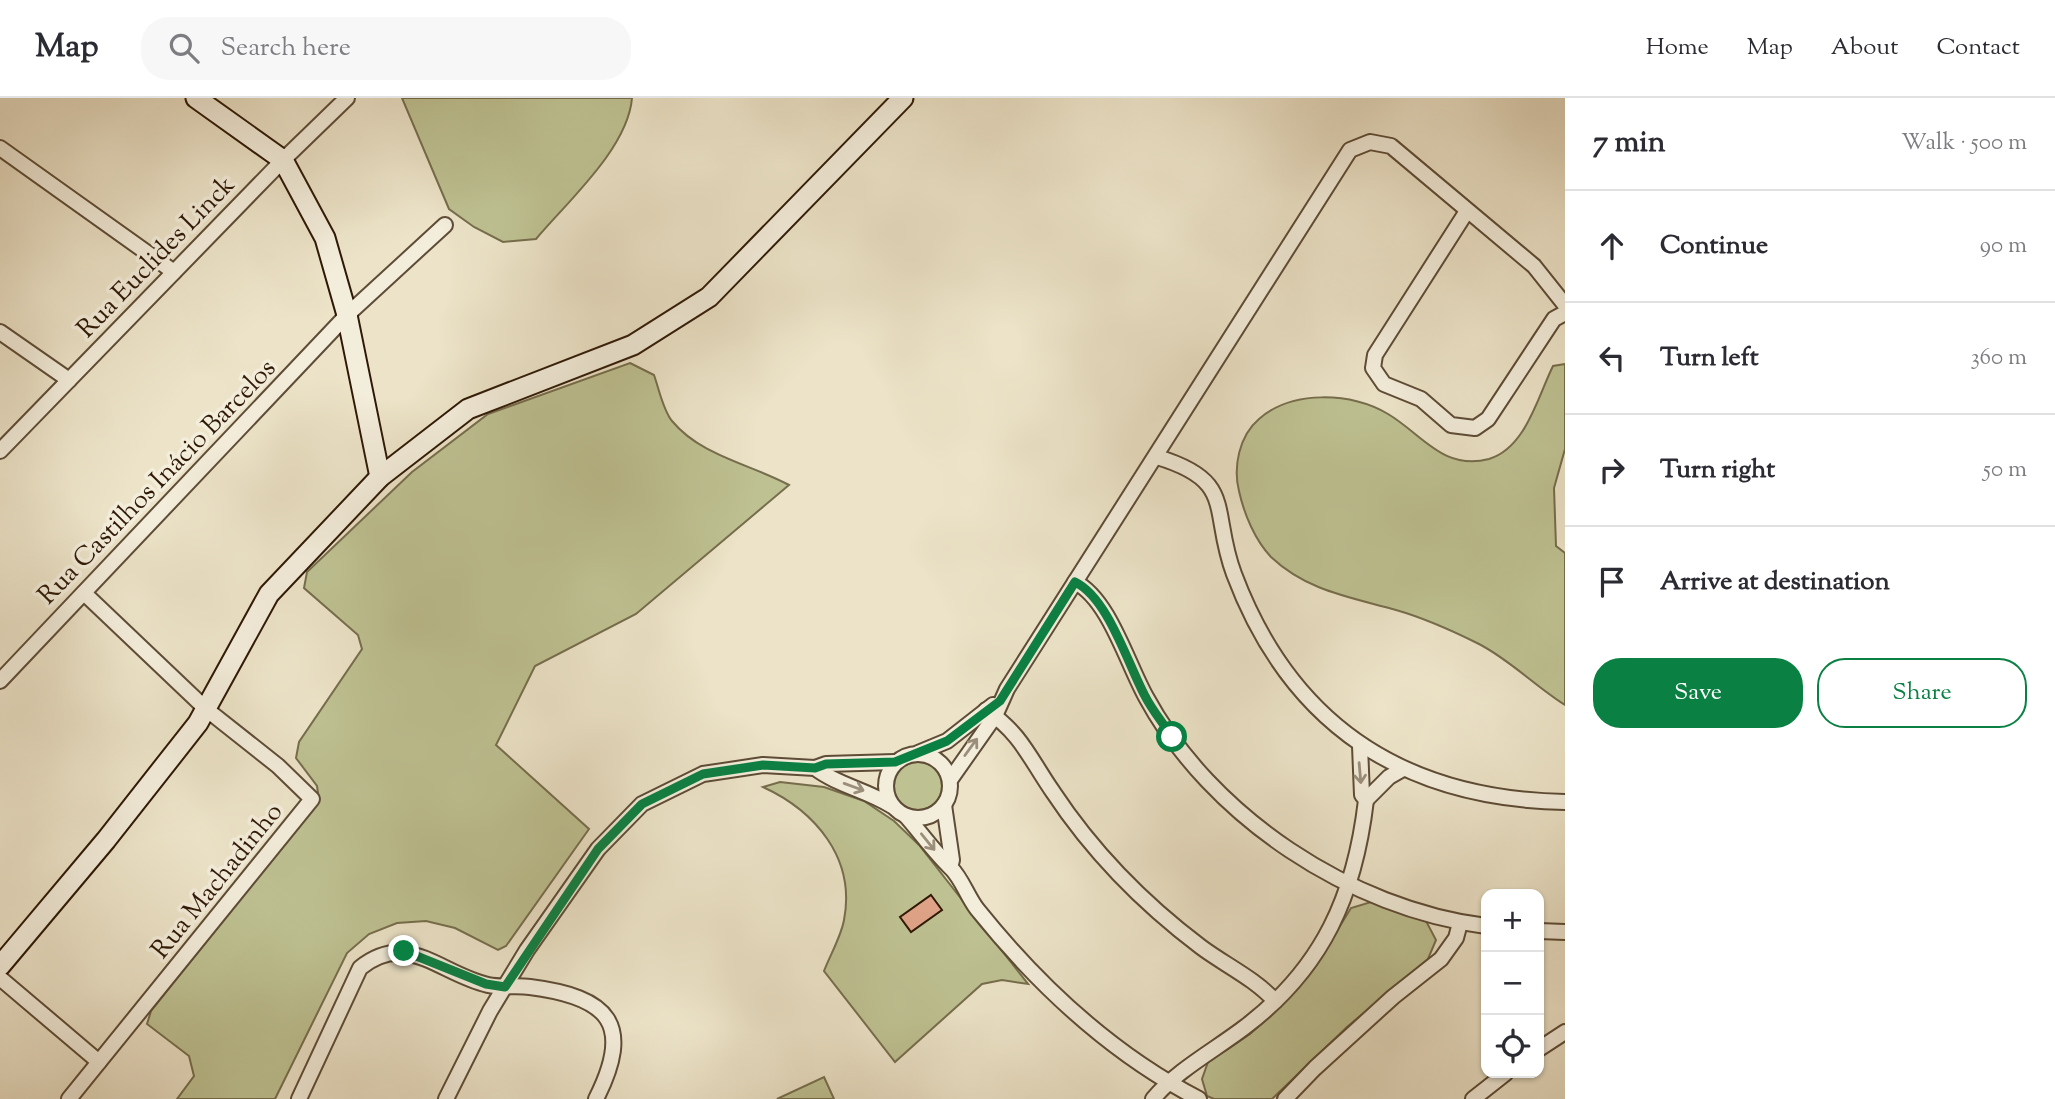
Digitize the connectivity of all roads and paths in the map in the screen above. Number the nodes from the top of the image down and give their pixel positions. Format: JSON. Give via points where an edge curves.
{"nodes":[{"id":1,"x":196,"y":98,"type":"edge"},
{"id":2,"x":347,"y":98,"type":"edge"},
{"id":3,"x":903,"y":98,"type":"edge"},
{"id":4,"x":0,"y":148,"type":"edge"},
{"id":5,"x":283,"y":160,"type":"junction"},
{"id":6,"x":1467,"y":211,"type":"junction"},
{"id":7,"x":445,"y":225,"type":"dead end"},
{"id":8,"x":174,"y":272,"type":"junction"},
{"id":9,"x":1565,"y":305,"type":"edge"},
{"id":10,"x":1565,"y":313,"type":"edge"},
{"id":11,"x":347,"y":315,"type":"junction"},
{"id":12,"x":0,"y":332,"type":"edge"},
{"id":13,"x":68,"y":380,"type":"junction"},
{"id":14,"x":0,"y":451,"type":"edge"},
{"id":15,"x":1157,"y":457,"type":"junction"},
{"id":16,"x":380,"y":477,"type":"junction"},
{"id":17,"x":1075,"y":582,"type":"junction"},
{"id":18,"x":84,"y":593,"type":"junction"},
{"id":19,"x":0,"y":681,"type":"edge"},
{"id":20,"x":206,"y":709,"type":"junction"},
{"id":21,"x":991,"y":713,"type":"junction"},
{"id":22,"x":1360,"y":746,"type":"junction"},
{"id":23,"x":918,"y":753,"type":"junction"},
{"id":24,"x":895,"y":762,"type":"junction"},
{"id":25,"x":815,"y":768,"type":"junction"},
{"id":26,"x":1403,"y":769,"type":"junction"},
{"id":27,"x":950,"y":780,"type":"junction"},
{"id":28,"x":1366,"y":800,"type":"junction"},
{"id":29,"x":1565,"y":802,"type":"edge"},
{"id":30,"x":944,"y":805,"type":"junction"},
{"id":31,"x":892,"y":806,"type":"junction"},
{"id":32,"x":906,"y":816,"type":"junction"},
{"id":33,"x":950,"y":867,"type":"junction"},
{"id":34,"x":1351,"y":883,"type":"junction"},
{"id":35,"x":1460,"y":923,"type":"junction"},
{"id":36,"x":1481,"y":925,"type":"edge"},
{"id":37,"x":1544,"y":931,"type":"edge"},
{"id":38,"x":1565,"y":932,"type":"edge"},
{"id":39,"x":0,"y":967,"type":"edge"},
{"id":40,"x":0,"y":978,"type":"edge"},
{"id":41,"x":505,"y":987,"type":"junction"},
{"id":42,"x":1275,"y":1000,"type":"junction"},
{"id":43,"x":1565,"y":1032,"type":"edge"},
{"id":44,"x":1544,"y":1046,"type":"edge"},
{"id":45,"x":99,"y":1062,"type":"junction"},
{"id":46,"x":1500,"y":1078,"type":"edge"},
{"id":47,"x":1168,"y":1083,"type":"junction"},
{"id":48,"x":69,"y":1099,"type":"edge"},
{"id":49,"x":299,"y":1099,"type":"edge"},
{"id":50,"x":446,"y":1099,"type":"edge"},
{"id":51,"x":596,"y":1099,"type":"edge"},
{"id":52,"x":1153,"y":1099,"type":"edge"},
{"id":53,"x":1199,"y":1099,"type":"edge"},
{"id":54,"x":1285,"y":1099,"type":"edge"},
{"id":55,"x":1473,"y":1099,"type":"edge"}],
"edges":[{"from":1,"to":5,"type":"main road"},
{"from":2,"to":5,"type":"street","name":"Rua Euclides Linck"},
{"from":3,"to":16,"type":"main road","via":[[709,297],[633,345],[468,409]]},
{"from":4,"to":8,"type":"street"},
{"from":5,"to":8,"type":"street","name":"Rua Euclides Linck"},
{"from":5,"to":11,"type":"main road","via":[[325,238]]},
{"from":6,"to":9,"type":"street","via":[[1534,267]]},
{"from":6,"to":10,"type":"street","via":[[1375,355],[1373,368],[1379,380],[1421,399],[1451,425],[1475,428],[1489,419],[1555,319]]},
{"from":6,"to":15,"type":"street","via":[[1391,146],[1370,142],[1350,150]]},
{"from":7,"to":11,"type":"street","name":"Rua Castilhos Inácio Barcelos"},
{"from":8,"to":13,"type":"street","name":"Rua Euclides Linck"},
{"from":11,"to":16,"type":"main road"},
{"from":11,"to":18,"type":"street","name":"Rua Castilhos Inácio Barcelos"},
{"from":12,"to":13,"type":"street"},
{"from":13,"to":14,"type":"street","name":"Rua Euclides Linck"},
{"from":15,"to":17,"type":"street"},
{"from":15,"to":22,"type":"street","via":[[1191,469],[1214,490],[1234,573],[1261,632],[1314,707]]},
{"from":16,"to":20,"type":"main road","via":[[269,594]]},
{"from":17,"to":21,"type":"street"},
{"from":17,"to":34,"type":"street","via":[[1102,605],[1147,699],[1206,778],[1255,824],[1310,862]]},
{"from":18,"to":19,"type":"street","name":"Rua Castilhos Inácio Barcelos"},
{"from":18,"to":20,"type":"street"},
{"from":20,"to":39,"type":"main road","via":[[106,841]]},
{"from":20,"to":45,"type":"street","name":"Rua Machadinho","via":[[278,766],[311,801]]},
{"from":21,"to":23,"type":"street"},
{"from":27,"to":21,"type":"street","one_way":true},
{"from":21,"to":42,"type":"street","via":[[1021,739],[1053,792],[1123,879],[1201,947]]},
{"from":22,"to":26,"type":"street"},
{"from":22,"to":28,"type":"street","one_way":true},
{"from":23,"to":24,"type":"street"},
{"from":23,"to":27,"type":"street","via":[[935,758]]},
{"from":24,"to":25,"type":"street"},
{"from":24,"to":31,"type":"street","via":[[885,784]]},
{"from":25,"to":31,"type":"street","one_way":true},
{"from":25,"to":41,"type":"street","via":[[763,765],[703,774],[642,804],[598,849]]},
{"from":26,"to":28,"type":"street"},
{"from":26,"to":29,"type":"street","via":[[1462,790],[1516,802]]},
{"from":27,"to":30,"type":"street"},
{"from":28,"to":34,"type":"street"},
{"from":30,"to":32,"type":"street","via":[[931,816]]},
{"from":30,"to":33,"type":"street"},
{"from":31,"to":32,"type":"street"},
{"from":32,"to":33,"type":"street","one_way":true},
{"from":33,"to":47,"type":"street","via":[[975,906],[1037,977],[1093,1029]]},
{"from":34,"to":35,"type":"street"},
{"from":34,"to":42,"type":"street","via":[[1331,929]]},
{"from":35,"to":36,"type":"street"},
{"from":35,"to":54,"type":"street","via":[[1441,959],[1393,997]]},
{"from":37,"to":38,"type":"street"},
{"from":40,"to":45,"type":"street"},
{"from":41,"to":49,"type":"street","via":[[486,984],[404,951],[373,958],[360,968]]},
{"from":41,"to":50,"type":"street"},
{"from":41,"to":51,"type":"street","via":[[575,995],[603,1013],[615,1044],[614,1061]]},
{"from":42,"to":47,"type":"street"},
{"from":43,"to":44,"type":"street"},
{"from":45,"to":48,"type":"street","name":"Rua Machadinho"},
{"from":46,"to":55,"type":"street"},
{"from":47,"to":52,"type":"street"},
{"from":47,"to":53,"type":"street"}]}
